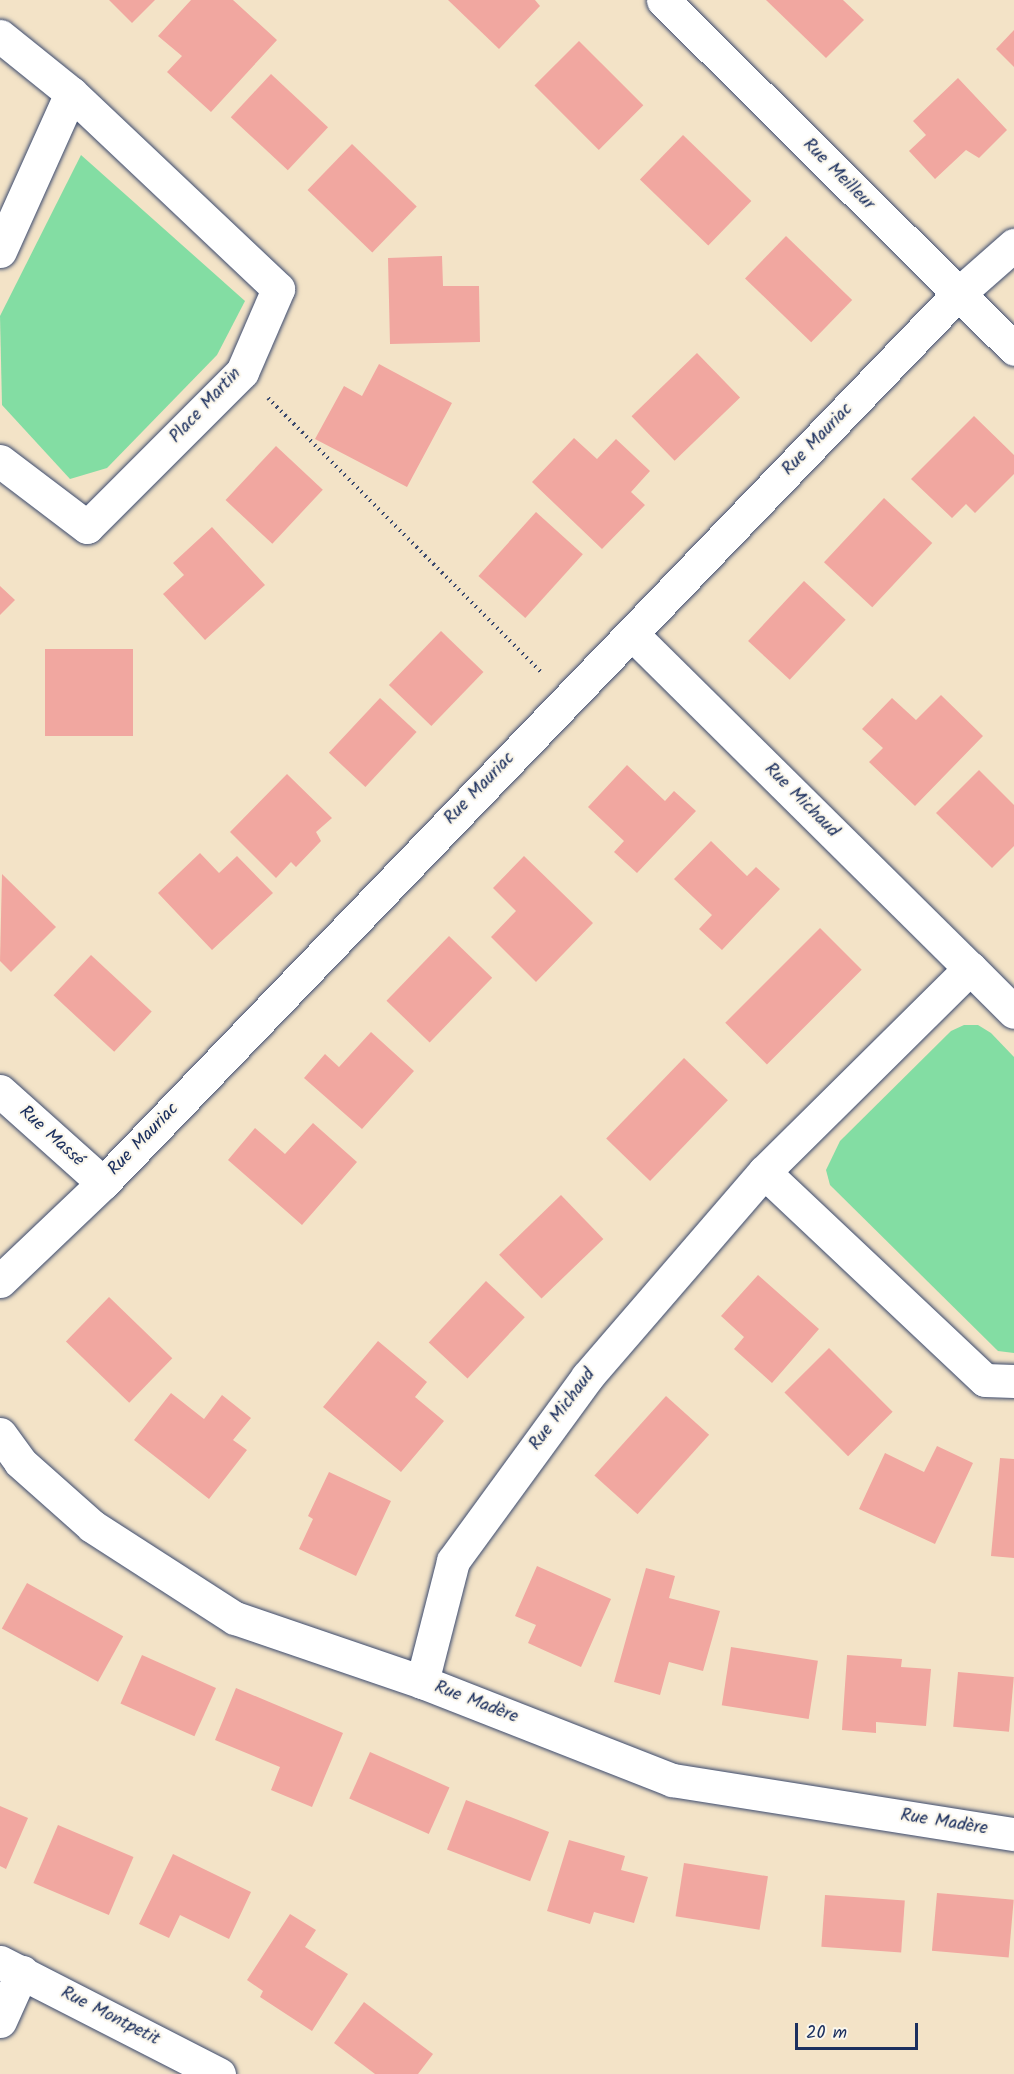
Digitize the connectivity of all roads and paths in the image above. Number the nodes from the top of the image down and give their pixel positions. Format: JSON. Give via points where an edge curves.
{"nodes":[{"id":1,"x":663,"y":0,"type":"edge"},
{"id":2,"x":0,"y":36,"type":"edge"},
{"id":3,"x":71,"y":93,"type":"junction"},
{"id":4,"x":1014,"y":245,"type":"edge"},
{"id":5,"x":0,"y":251,"type":"edge"},
{"id":6,"x":957,"y":295,"type":"junction"},
{"id":7,"x":1014,"y":349,"type":"edge"},
{"id":8,"x":242,"y":372,"type":"junction"},
{"id":9,"x":0,"y":461,"type":"edge"},
{"id":10,"x":632,"y":633,"type":"junction"},
{"id":11,"x":567,"y":698,"type":"junction"},
{"id":12,"x":969,"y":968,"type":"junction"},
{"id":13,"x":1014,"y":1012,"type":"edge"},
{"id":14,"x":0,"y":1091,"type":"edge"},
{"id":15,"x":764,"y":1172,"type":"junction"},
{"id":16,"x":103,"y":1183,"type":"junction"},
{"id":17,"x":0,"y":1281,"type":"edge"},
{"id":18,"x":1014,"y":1381,"type":"edge"},
{"id":19,"x":0,"y":1434,"type":"edge"},
{"id":20,"x":422,"y":1682,"type":"junction"},
{"id":21,"x":1014,"y":1834,"type":"edge"},
{"id":22,"x":11,"y":1967,"type":"edge"},
{"id":23,"x":0,"y":2021,"type":"edge"},
{"id":24,"x":219,"y":2074,"type":"edge"}],
"edges":[{"from":1,"to":6,"type":"street","name":"Rue Meilleur"},
{"from":2,"to":3,"type":"street","name":"Place Martin"},
{"from":3,"to":5,"type":"street"},
{"from":3,"to":8,"type":"street","name":"Place Martin","via":[[278,289]]},
{"from":4,"to":6,"type":"street","name":"Rue Mauriac"},
{"from":6,"to":7,"type":"street","name":"Rue Meilleur"},
{"from":6,"to":10,"type":"street","name":"Rue Mauriac"},
{"from":8,"to":9,"type":"street","name":"Place Martin","via":[[87,527]]},
{"from":8,"to":11,"type":"path"},
{"from":10,"to":11,"type":"street","name":"Rue Mauriac"},
{"from":10,"to":12,"type":"street","name":"Rue Michaud"},
{"from":11,"to":16,"type":"street","name":"Rue Mauriac"},
{"from":12,"to":13,"type":"street","name":"Rue Michaud"},
{"from":12,"to":15,"type":"street","name":"Rue Michaud"},
{"from":14,"to":16,"type":"street","name":"Rue Massé"},
{"from":15,"to":18,"type":"street","via":[[985,1380]]},
{"from":15,"to":20,"type":"street","name":"Rue Michaud","via":[[587,1377],[453,1561]]},
{"from":16,"to":17,"type":"street","name":"Rue Mauriac"},
{"from":19,"to":20,"type":"street","name":"Rue Madère","via":[[20,1462],[92,1526],[235,1618]]},
{"from":20,"to":21,"type":"street","name":"Rue Madère","via":[[672,1780]]},
{"from":22,"to":23,"type":"street"},
{"from":22,"to":24,"type":"street","name":"Rue Montpetit"}]}
